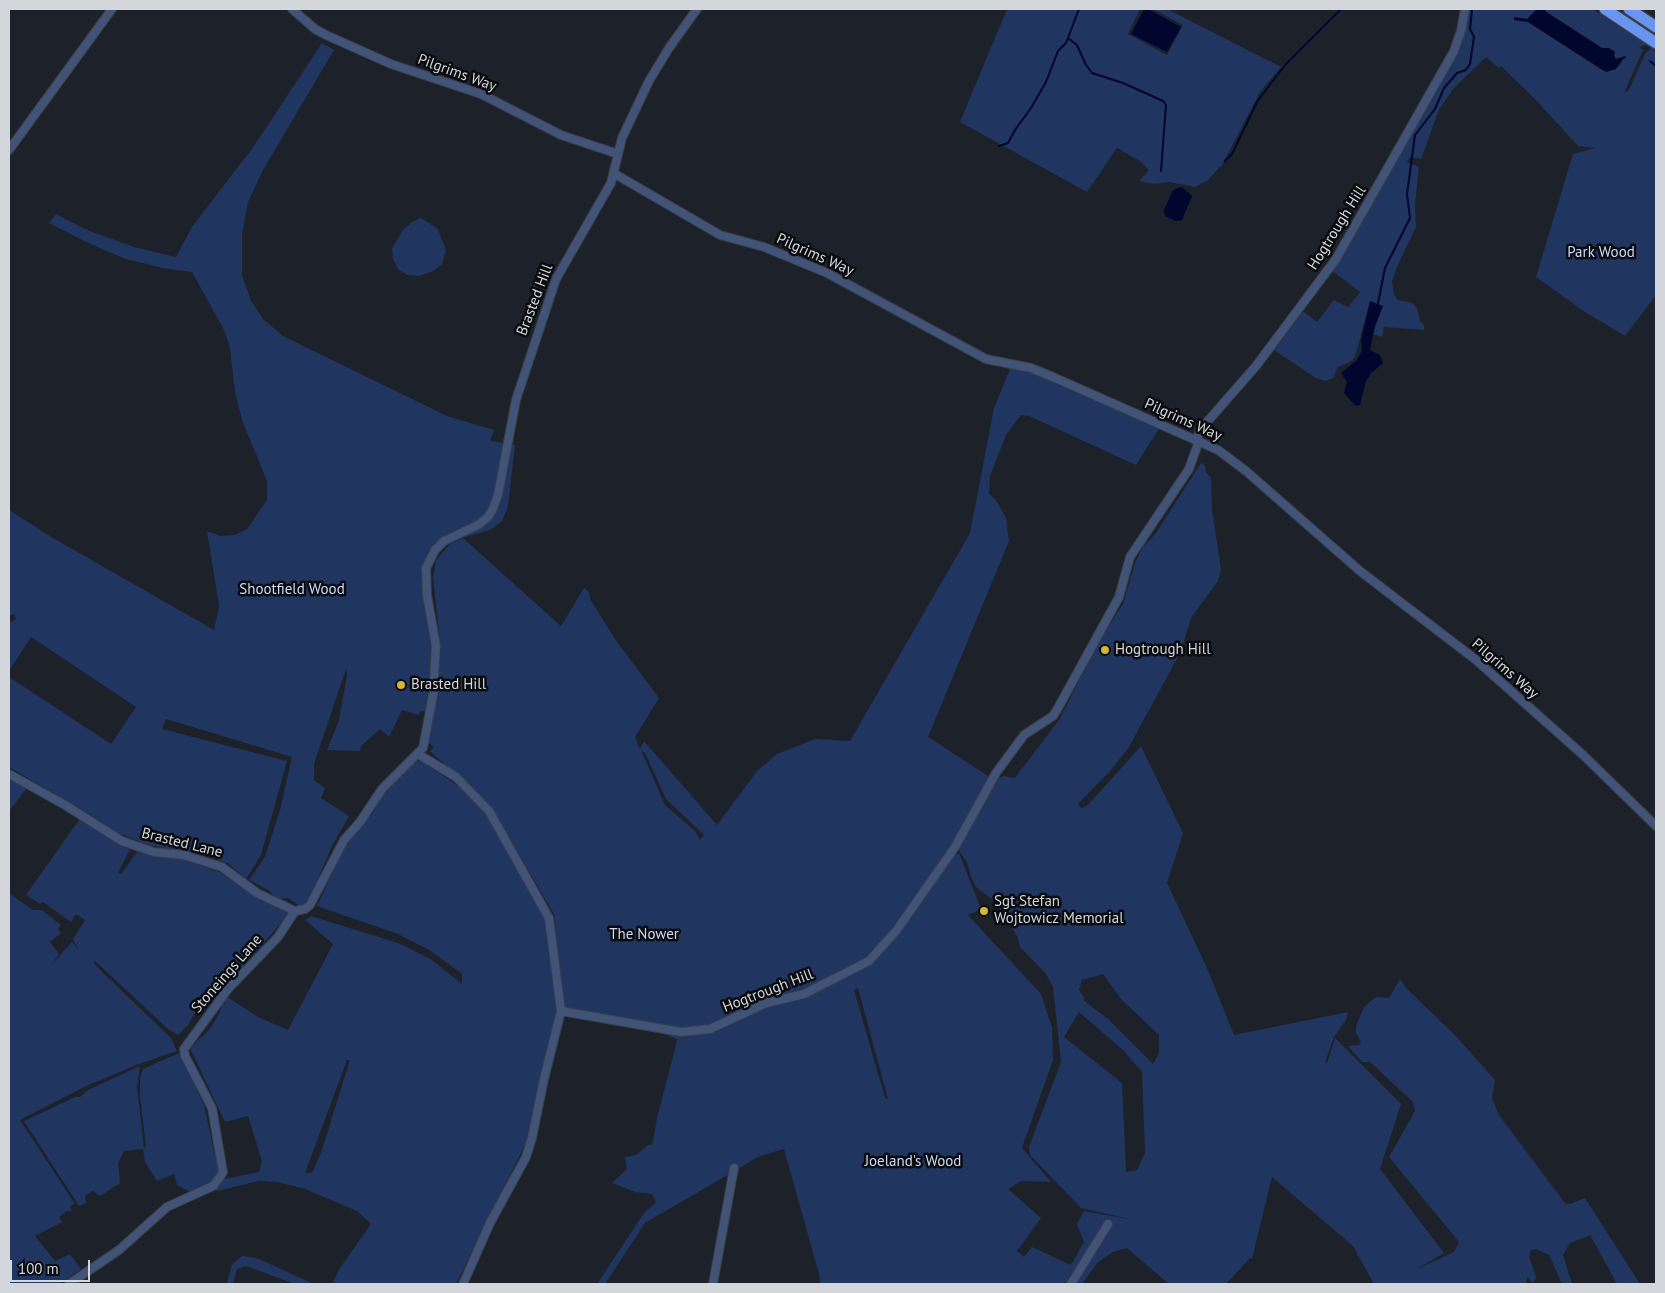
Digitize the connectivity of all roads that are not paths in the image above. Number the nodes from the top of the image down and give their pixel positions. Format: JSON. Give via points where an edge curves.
{"nodes":[{"id":1,"x":112,"y":9,"type":"edge"},
{"id":2,"x":292,"y":9,"type":"edge"},
{"id":3,"x":697,"y":9,"type":"edge"},
{"id":4,"x":1464,"y":9,"type":"edge"},
{"id":5,"x":1605,"y":9,"type":"edge"},
{"id":6,"x":1629,"y":9,"type":"edge"},
{"id":7,"x":1656,"y":27,"type":"edge"},
{"id":8,"x":1656,"y":43,"type":"edge"},
{"id":9,"x":9,"y":150,"type":"edge"},
{"id":10,"x":618,"y":154,"type":"junction"},
{"id":11,"x":615,"y":174,"type":"junction"},
{"id":12,"x":1198,"y":441,"type":"junction"},
{"id":13,"x":418,"y":754,"type":"junction"},
{"id":14,"x":9,"y":774,"type":"edge"},
{"id":15,"x":1656,"y":826,"type":"edge"},
{"id":16,"x":295,"y":911,"type":"junction"},
{"id":17,"x":561,"y":1011,"type":"junction"},
{"id":18,"x":734,"y":1168,"type":"dead end"},
{"id":19,"x":1108,"y":1224,"type":"dead end"},
{"id":20,"x":69,"y":1284,"type":"edge"},
{"id":21,"x":463,"y":1284,"type":"edge"},
{"id":22,"x":713,"y":1284,"type":"edge"},
{"id":23,"x":1071,"y":1284,"type":"edge"}],
"edges":[{"from":1,"to":9,"type":"street"},
{"from":2,"to":10,"type":"street","name":"Pilgrims Way","via":[[315,29],[367,54],[481,94],[561,135]]},
{"from":3,"to":10,"type":"street","name":"Brasted Hill","via":[[669,48],[629,121]]},
{"from":4,"to":12,"type":"street","name":"Hogtrough Hill","via":[[1454,51],[1336,259],[1256,366],[1200,430]]},
{"from":5,"to":8,"type":"highway"},
{"from":6,"to":7,"type":"highway"},
{"from":10,"to":11,"type":"street","name":"Brasted Hill"},
{"from":11,"to":12,"type":"street","name":"Pilgrims Way","via":[[720,235],[827,273],[986,359],[1030,368]]},
{"from":11,"to":13,"type":"street","name":"Brasted Hill","via":[[563,266],[548,300],[516,400],[493,509],[484,522],[444,541],[426,568],[436,646],[434,695],[426,738]]},
{"from":12,"to":15,"type":"street","name":"Pilgrims Way","via":[[1218,450],[1246,470],[1360,571],[1476,660],[1582,754]]},
{"from":12,"to":17,"type":"street","name":"Hogtrough Hill","via":[[1189,469],[1130,557],[1119,597],[1058,708],[1052,716],[1024,735],[996,773],[955,847],[896,931],[869,961],[804,994],[766,1003],[710,1029],[681,1032]]},
{"from":13,"to":16,"type":"street","name":"Brasted Hill","via":[[382,788],[337,850],[310,905]]},
{"from":13,"to":17,"type":"street","via":[[456,777],[489,811],[526,876],[549,918]]},
{"from":14,"to":16,"type":"street","name":"Brasted Lane","via":[[122,841],[154,852],[184,855],[222,867],[257,893]]},
{"from":16,"to":20,"type":"street","name":"Stoneings Lane","via":[[278,937],[228,989],[184,1049],[212,1108],[223,1172],[220,1177],[213,1186],[167,1208],[118,1250]]},
{"from":17,"to":21,"type":"street","via":[[526,1156],[490,1223]]},
{"from":18,"to":22,"type":"street"},
{"from":19,"to":23,"type":"street"}]}
